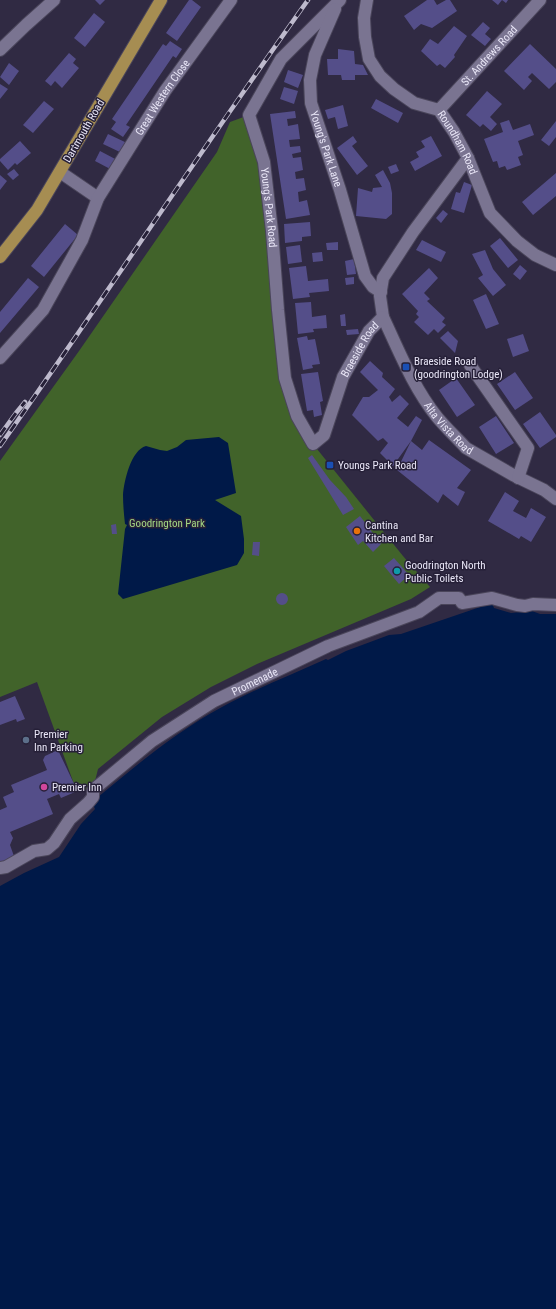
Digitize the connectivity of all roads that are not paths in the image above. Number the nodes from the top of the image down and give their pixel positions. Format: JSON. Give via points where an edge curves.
{"nodes":[{"id":1,"x":54,"y":0,"type":"edge"},
{"id":2,"x":161,"y":0,"type":"edge"},
{"id":3,"x":231,"y":0,"type":"edge"},
{"id":4,"x":367,"y":0,"type":"edge"},
{"id":5,"x":540,"y":0,"type":"edge"},
{"id":6,"x":339,"y":1,"type":"edge"},
{"id":7,"x":0,"y":50,"type":"edge"},
{"id":8,"x":439,"y":110,"type":"junction"},
{"id":9,"x":468,"y":158,"type":"junction"},
{"id":10,"x":60,"y":172,"type":"junction"},
{"id":11,"x":98,"y":198,"type":"junction"},
{"id":12,"x":0,"y":257,"type":"edge"},
{"id":13,"x":556,"y":265,"type":"edge"},
{"id":14,"x":381,"y":292,"type":"junction"},
{"id":15,"x":383,"y":317,"type":"junction"},
{"id":16,"x":0,"y":358,"type":"edge"},
{"id":17,"x":470,"y":365,"type":"dead end"},
{"id":18,"x":313,"y":444,"type":"joint"},
{"id":19,"x":518,"y":478,"type":"junction"},
{"id":20,"x":556,"y":499,"type":"edge"},
{"id":21,"x":556,"y":605,"type":"edge"},
{"id":22,"x":0,"y":868,"type":"edge"}],
"edges":[{"from":1,"to":7,"type":"street"},
{"from":2,"to":10,"type":"main road","name":"Dartmouth Road"},
{"from":3,"to":11,"type":"street","name":"Great Western Close","via":[[165,91]]},
{"from":4,"to":8,"type":"street","name":"Roundham Road","via":[[364,18],[365,37],[369,59],[380,76],[414,102]]},
{"from":5,"to":8,"type":"street","name":"St. Andrews Road"},
{"from":6,"to":14,"type":"street","name":"Young's Park Lane","via":[[314,54],[310,80],[311,104],[338,183],[365,276],[373,287]]},
{"from":6,"to":18,"type":"street","name":"Young's Park Road","via":[[281,59],[249,115],[264,162],[285,378],[297,416]]},
{"from":8,"to":9,"type":"street","name":"Roundham Road"},
{"from":9,"to":13,"type":"street","name":"Roundham Road","via":[[490,213],[517,241],[535,255]]},
{"from":9,"to":14,"type":"street","name":"Braeside Road","via":[[393,261],[383,278]]},
{"from":10,"to":11,"type":"street"},
{"from":10,"to":12,"type":"main road","name":"Dartmouth Road","via":[[37,210]]},
{"from":11,"to":16,"type":"street","name":"Great Western Close","via":[[82,240],[43,310]]},
{"from":14,"to":15,"type":"street","name":"Braeside Road"},
{"from":15,"to":18,"type":"street","name":"Braeside Road","via":[[369,331],[343,377],[324,435]]},
{"from":15,"to":19,"type":"street","name":"Alta Vista Road","via":[[406,367],[437,417],[466,448]]},
{"from":17,"to":19,"type":"street","via":[[528,448]]},
{"from":19,"to":20,"type":"street","name":"Alta Vista Road","via":[[544,490]]},
{"from":21,"to":22,"type":"street","name":"Promenade","via":[[525,606],[492,598],[462,602],[459,598],[439,598],[419,612],[322,650],[214,701],[152,741],[93,790],[93,797],[70,819],[47,849],[34,851]]}]}
